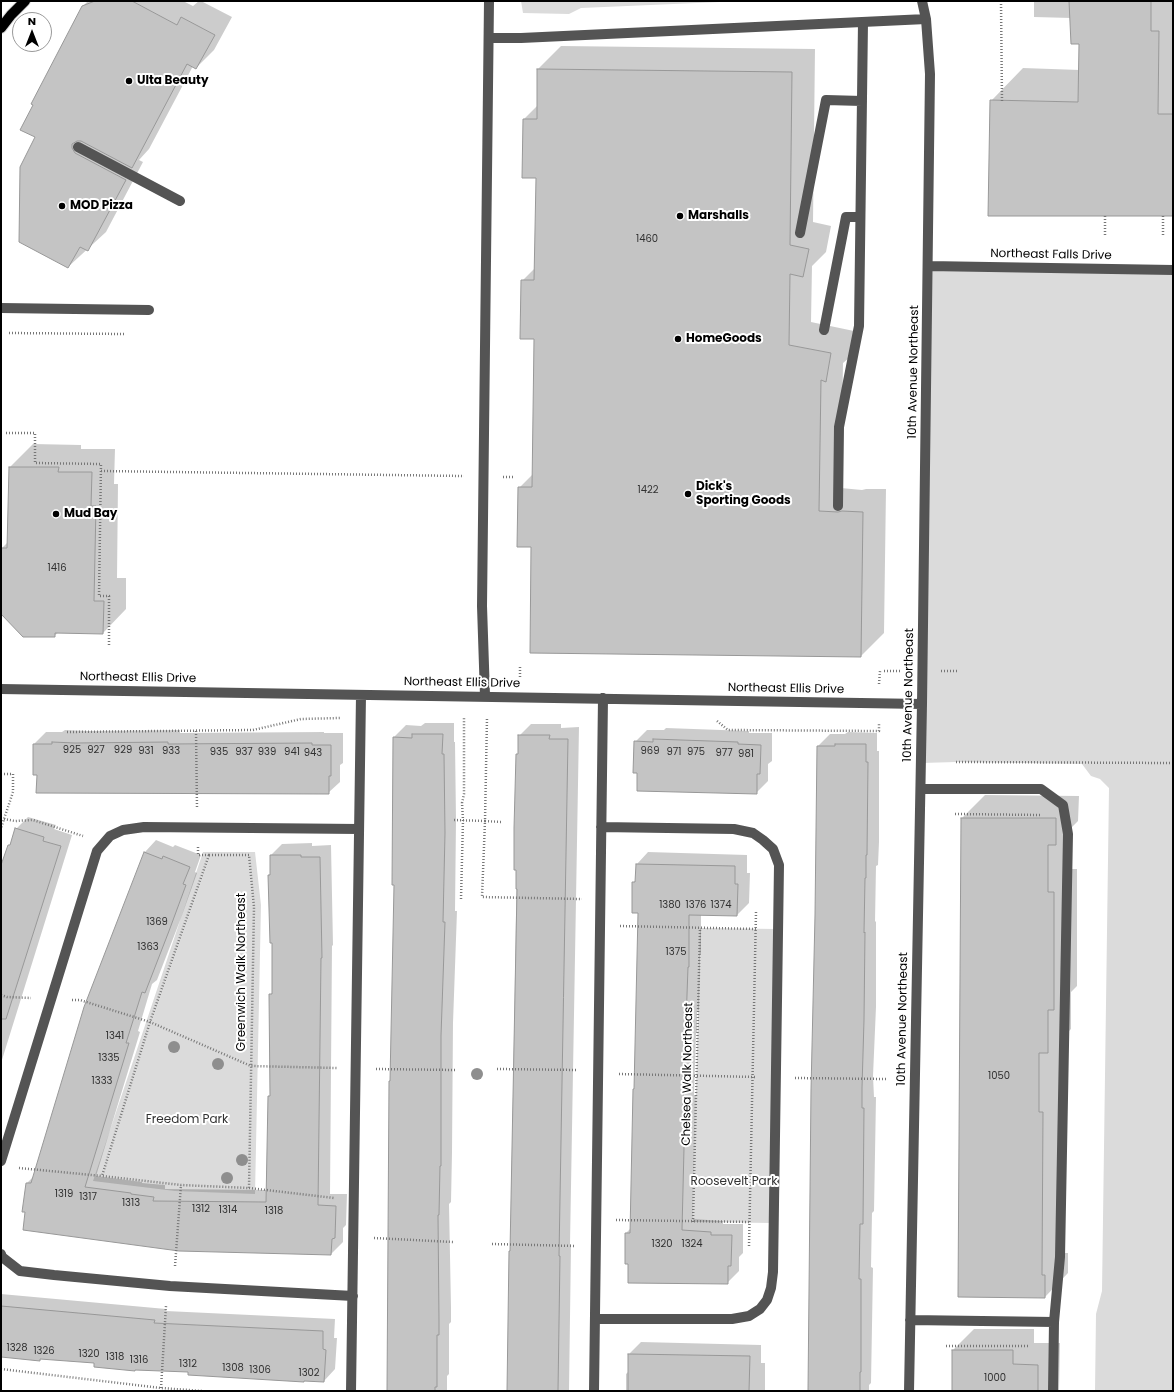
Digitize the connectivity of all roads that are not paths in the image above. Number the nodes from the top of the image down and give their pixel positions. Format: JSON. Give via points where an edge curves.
{"nodes":[{"id":1,"x":25,"y":1,"type":"edge"},
{"id":2,"x":490,"y":1,"type":"edge"},
{"id":3,"x":922,"y":1,"type":"edge"},
{"id":4,"x":926,"y":19,"type":"junction"},
{"id":5,"x":863,"y":22,"type":"junction"},
{"id":6,"x":1,"y":28,"type":"edge"},
{"id":7,"x":489,"y":38,"type":"junction"},
{"id":8,"x":862,"y":101,"type":"junction"},
{"id":9,"x":78,"y":147,"type":"dead end"},
{"id":10,"x":180,"y":201,"type":"dead end"},
{"id":11,"x":860,"y":217,"type":"junction"},
{"id":12,"x":800,"y":233,"type":"dead end"},
{"id":13,"x":928,"y":266,"type":"junction"},
{"id":14,"x":1173,"y":270,"type":"edge"},
{"id":15,"x":1,"y":308,"type":"edge"},
{"id":16,"x":148,"y":310,"type":"dead end"},
{"id":17,"x":824,"y":330,"type":"dead end"},
{"id":18,"x":838,"y":506,"type":"dead end"},
{"id":19,"x":1,"y":689,"type":"edge"},
{"id":20,"x":361,"y":694,"type":"junction"},
{"id":21,"x":485,"y":696,"type":"junction"},
{"id":22,"x":603,"y":698,"type":"junction"},
{"id":23,"x":922,"y":704,"type":"junction"},
{"id":24,"x":921,"y":789,"type":"junction"},
{"id":25,"x":601,"y":827,"type":"junction"},
{"id":26,"x":359,"y":829,"type":"junction"},
{"id":27,"x":1,"y":1162,"type":"edge"},
{"id":28,"x":1,"y":1254,"type":"edge"},
{"id":29,"x":352,"y":1296,"type":"junction"},
{"id":30,"x":595,"y":1319,"type":"junction"},
{"id":31,"x":910,"y":1320,"type":"junction"},
{"id":32,"x":1054,"y":1322,"type":"junction"},
{"id":33,"x":351,"y":1391,"type":"edge"},
{"id":34,"x":594,"y":1391,"type":"edge"},
{"id":35,"x":909,"y":1391,"type":"edge"},
{"id":36,"x":1053,"y":1391,"type":"edge"}],
"edges":[{"from":1,"to":6,"type":"main road"},
{"from":2,"to":7,"type":"street"},
{"from":3,"to":4,"type":"street","name":"10th Avenue Northeast"},
{"from":4,"to":5,"type":"street"},
{"from":4,"to":13,"type":"street","name":"10th Avenue Northeast","via":[[930,74]]},
{"from":5,"to":7,"type":"street"},
{"from":5,"to":8,"type":"street"},
{"from":7,"to":21,"type":"street","via":[[482,606]]},
{"from":8,"to":11,"type":"street"},
{"from":8,"to":12,"type":"street","via":[[826,100]]},
{"from":9,"to":10,"type":"street"},
{"from":11,"to":17,"type":"street","via":[[846,217]]},
{"from":11,"to":18,"type":"street","via":[[859,326],[839,427]]},
{"from":13,"to":14,"type":"street","name":"Northeast Falls Drive"},
{"from":13,"to":23,"type":"street","name":"10th Avenue Northeast"},
{"from":15,"to":16,"type":"street"},
{"from":19,"to":20,"type":"street","name":"Northeast Ellis Drive"},
{"from":20,"to":21,"type":"street","name":"Northeast Ellis Drive"},
{"from":20,"to":26,"type":"street"},
{"from":21,"to":22,"type":"street","name":"Northeast Ellis Drive"},
{"from":22,"to":23,"type":"street","name":"Northeast Ellis Drive"},
{"from":22,"to":25,"type":"street"},
{"from":23,"to":24,"type":"street","name":"10th Avenue Northeast"},
{"from":24,"to":31,"type":"street","name":"10th Avenue Northeast"},
{"from":24,"to":32,"type":"street","via":[[1041,789],[1063,805],[1068,834],[1060,1249]]},
{"from":25,"to":30,"type":"street"},
{"from":25,"to":30,"type":"street","via":[[734,829],[753,833],[773,849],[779,865],[773,1272],[767,1300],[760,1309],[749,1316],[732,1319]]},
{"from":26,"to":27,"type":"street","via":[[144,827],[123,830],[110,836],[97,851]]},
{"from":26,"to":29,"type":"street"},
{"from":28,"to":29,"type":"street","via":[[20,1271],[170,1286]]},
{"from":29,"to":33,"type":"street"},
{"from":30,"to":34,"type":"street"},
{"from":31,"to":32,"type":"street"},
{"from":31,"to":35,"type":"street","name":"10th Avenue Northeast"},
{"from":32,"to":36,"type":"street"}]}
